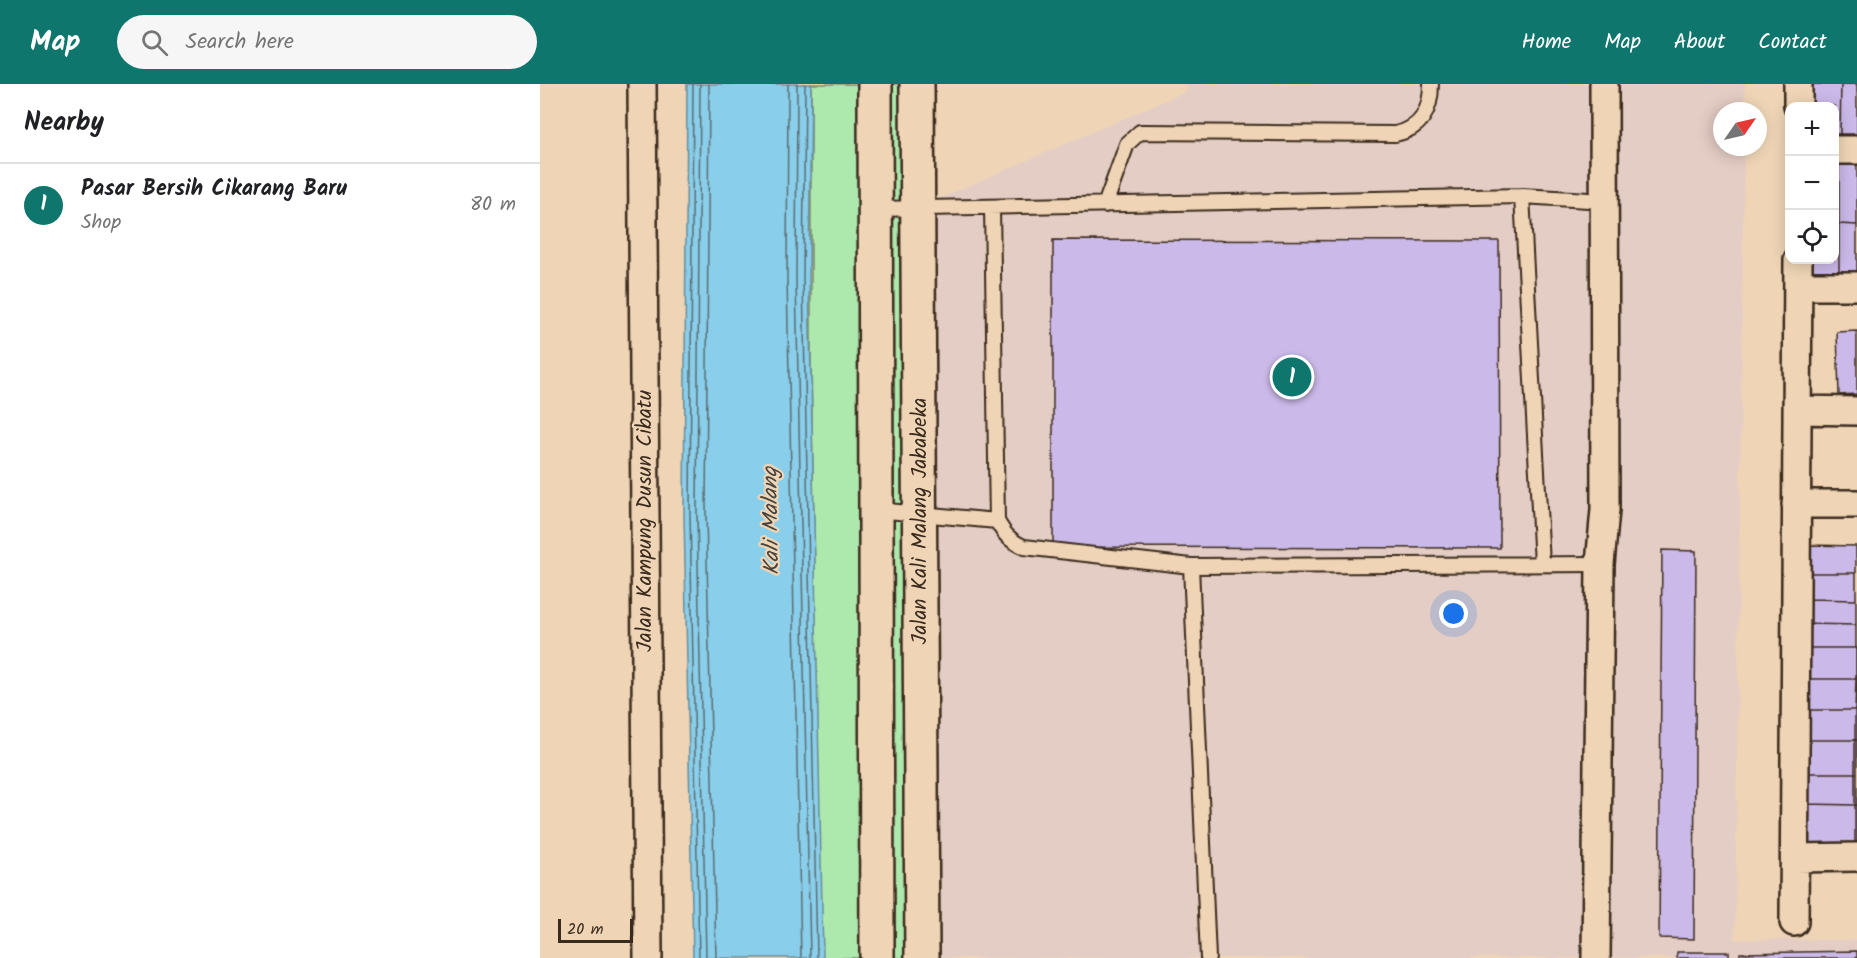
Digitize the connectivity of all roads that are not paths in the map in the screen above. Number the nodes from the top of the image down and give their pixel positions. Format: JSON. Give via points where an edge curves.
{"nodes":[{"id":1,"x":642,"y":84,"type":"edge"},
{"id":2,"x":875,"y":84,"type":"edge"},
{"id":3,"x":917,"y":84,"type":"edge"},
{"id":4,"x":1431,"y":84,"type":"edge"},
{"id":5,"x":1604,"y":84,"type":"edge"},
{"id":6,"x":1798,"y":84,"type":"edge"},
{"id":7,"x":1798,"y":102,"type":"edge"},
{"id":8,"x":1839,"y":150,"type":"edge"},
{"id":9,"x":1857,"y":150,"type":"edge"},
{"id":10,"x":1522,"y":196,"type":"junction"},
{"id":11,"x":1605,"y":201,"type":"junction"},
{"id":12,"x":1105,"y":205,"type":"junction"},
{"id":13,"x":877,"y":208,"type":"junction"},
{"id":14,"x":917,"y":208,"type":"junction"},
{"id":15,"x":992,"y":208,"type":"junction"},
{"id":16,"x":1798,"y":264,"type":"edge"},
{"id":17,"x":1798,"y":286,"type":"junction"},
{"id":18,"x":1857,"y":286,"type":"edge"},
{"id":19,"x":1797,"y":410,"type":"junction"},
{"id":20,"x":1857,"y":411,"type":"edge"},
{"id":21,"x":1796,"y":504,"type":"junction"},
{"id":22,"x":1857,"y":504,"type":"edge"},
{"id":23,"x":876,"y":510,"type":"junction"},
{"id":24,"x":920,"y":514,"type":"junction"},
{"id":25,"x":997,"y":521,"type":"junction"},
{"id":26,"x":1542,"y":564,"type":"junction"},
{"id":27,"x":1600,"y":564,"type":"junction"},
{"id":28,"x":1191,"y":566,"type":"junction"},
{"id":29,"x":1857,"y":857,"type":"edge"},
{"id":30,"x":1795,"y":858,"type":"junction"},
{"id":31,"x":1794,"y":922,"type":"dead end"},
{"id":32,"x":648,"y":958,"type":"edge"},
{"id":33,"x":877,"y":958,"type":"edge"},
{"id":34,"x":922,"y":958,"type":"edge"},
{"id":35,"x":1208,"y":958,"type":"edge"},
{"id":36,"x":1596,"y":958,"type":"edge"}],
"edges":[{"from":1,"to":32,"type":"street","name":"Jalan Kampung Dusun Cibatu"},
{"from":2,"to":13,"type":"main road","name":"Jalan Kali Malang Jababeka"},
{"from":3,"to":14,"type":"main road","name":"Jalan Kali Malang Jababeka"},
{"from":4,"to":12,"type":"lane","via":[[1431,103],[1425,116],[1395,134],[1140,132],[1127,144]]},
{"from":5,"to":11,"type":"street"},
{"from":6,"to":7,"type":"street"},
{"from":8,"to":9,"type":"street"},
{"from":10,"to":11,"type":"lane"},
{"from":10,"to":12,"type":"lane"},
{"from":10,"to":26,"type":"lane"},
{"from":11,"to":27,"type":"street","via":[[1605,510]]},
{"from":12,"to":15,"type":"lane"},
{"from":13,"to":14,"type":"lane"},
{"from":13,"to":23,"type":"main road","name":"Jalan Kali Malang Jababeka"},
{"from":14,"to":15,"type":"lane"},
{"from":14,"to":24,"type":"main road","name":"Jalan Kali Malang Jababeka"},
{"from":15,"to":25,"type":"lane"},
{"from":16,"to":17,"type":"street"},
{"from":17,"to":18,"type":"street"},
{"from":17,"to":19,"type":"street"},
{"from":19,"to":20,"type":"street"},
{"from":19,"to":21,"type":"street"},
{"from":21,"to":22,"type":"street"},
{"from":21,"to":30,"type":"street"},
{"from":23,"to":24,"type":"lane"},
{"from":23,"to":33,"type":"main road","name":"Jalan Kali Malang Jababeka"},
{"from":24,"to":25,"type":"lane"},
{"from":24,"to":34,"type":"main road","name":"Jalan Kali Malang Jababeka"},
{"from":25,"to":28,"type":"lane","via":[[1004,535],[1024,548]]},
{"from":26,"to":27,"type":"lane"},
{"from":26,"to":28,"type":"lane"},
{"from":27,"to":36,"type":"street"},
{"from":28,"to":35,"type":"lane"},
{"from":29,"to":30,"type":"street"},
{"from":30,"to":31,"type":"street"}]}
